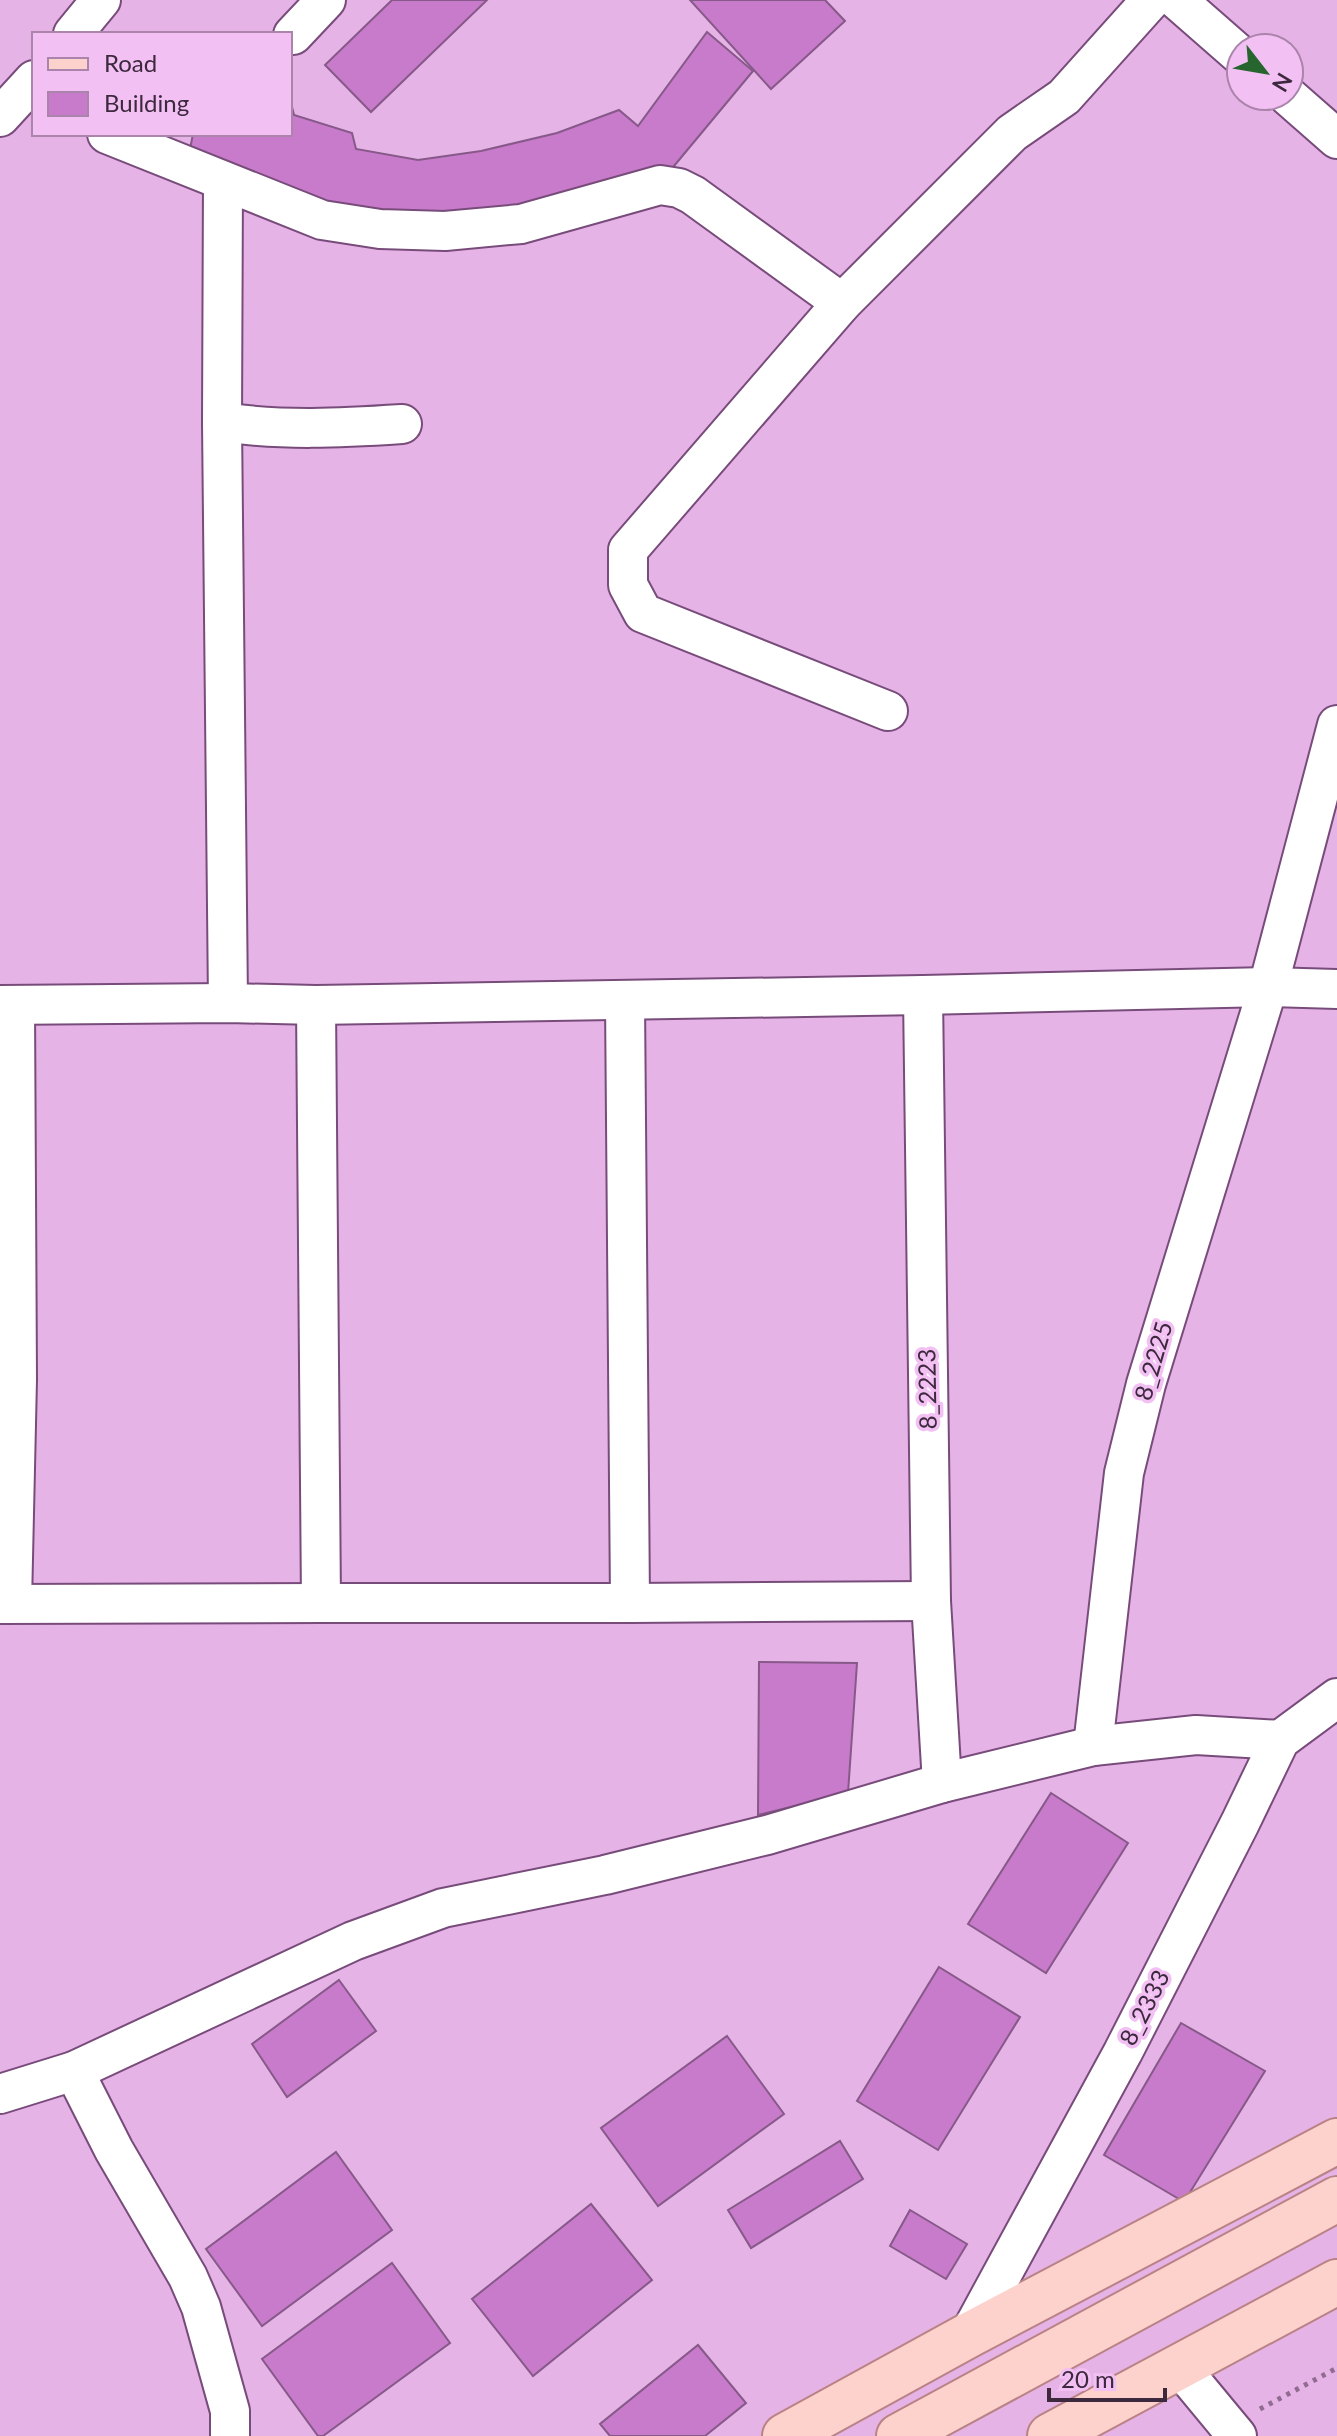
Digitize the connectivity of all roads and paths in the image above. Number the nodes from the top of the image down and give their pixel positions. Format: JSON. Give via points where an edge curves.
{"nodes":[{"id":1,"x":101,"y":0,"type":"edge"},
{"id":2,"x":326,"y":0,"type":"edge"},
{"id":3,"x":1151,"y":0,"type":"edge"},
{"id":4,"x":1177,"y":0,"type":"edge"},
{"id":5,"x":75,"y":32,"type":"edge"},
{"id":6,"x":293,"y":35,"type":"dead end"},
{"id":7,"x":1225,"y":42,"type":"edge"},
{"id":8,"x":32,"y":82,"type":"edge"},
{"id":9,"x":1305,"y":111,"type":"edge"},
{"id":10,"x":0,"y":117,"type":"edge"},
{"id":11,"x":32,"y":123,"type":"edge"},
{"id":12,"x":0,"y":134,"type":"edge"},
{"id":13,"x":112,"y":136,"type":"edge"},
{"id":14,"x":1337,"y":139,"type":"edge"},
{"id":15,"x":223,"y":182,"type":"junction"},
{"id":16,"x":842,"y":303,"type":"junction"},
{"id":17,"x":222,"y":422,"type":"junction"},
{"id":18,"x":402,"y":424,"type":"dead end"},
{"id":19,"x":888,"y":711,"type":"dead end"},
{"id":20,"x":1337,"y":725,"type":"edge"},
{"id":21,"x":1268,"y":987,"type":"junction"},
{"id":22,"x":1337,"y":989,"type":"edge"},
{"id":23,"x":923,"y":995,"type":"junction"},
{"id":24,"x":625,"y":1000,"type":"junction"},
{"id":25,"x":228,"y":1003,"type":"junction"},
{"id":26,"x":7,"y":1005,"type":"edge"},
{"id":27,"x":316,"y":1005,"type":"junction"},
{"id":28,"x":931,"y":1601,"type":"junction"},
{"id":29,"x":321,"y":1603,"type":"junction"},
{"id":30,"x":630,"y":1603,"type":"junction"},
{"id":31,"x":6,"y":1604,"type":"edge"},
{"id":32,"x":1337,"y":1698,"type":"edge"},
{"id":33,"x":1280,"y":1740,"type":"junction"},
{"id":34,"x":1093,"y":1746,"type":"junction"},
{"id":35,"x":942,"y":1783,"type":"junction"},
{"id":36,"x":74,"y":2071,"type":"junction"},
{"id":37,"x":0,"y":2094,"type":"edge"},
{"id":38,"x":1337,"y":2141,"type":"edge"},
{"id":39,"x":1337,"y":2199,"type":"edge"},
{"id":40,"x":1337,"y":2282,"type":"edge"},
{"id":41,"x":969,"y":2335,"type":"junction"},
{"id":42,"x":1179,"y":2366,"type":"junction"},
{"id":43,"x":1337,"y":2368,"type":"edge"},
{"id":44,"x":1233,"y":2431,"type":"edge"},
{"id":45,"x":230,"y":2436,"type":"edge"},
{"id":46,"x":785,"y":2436,"type":"edge"},
{"id":47,"x":899,"y":2436,"type":"edge"},
{"id":48,"x":1050,"y":2436,"type":"edge"}],
"edges":[{"from":1,"to":5,"type":"street"},
{"from":2,"to":6,"type":"street"},
{"from":3,"to":16,"type":"street","via":[[1064,97],[1012,133]]},
{"from":4,"to":7,"type":"street"},
{"from":8,"to":10,"type":"street"},
{"from":9,"to":14,"type":"street"},
{"from":11,"to":12,"type":"street"},
{"from":13,"to":15,"type":"street"},
{"from":15,"to":16,"type":"street","via":[[322,220],[445,231],[521,224],[660,185],[679,188]]},
{"from":15,"to":17,"type":"street"},
{"from":16,"to":19,"type":"street","via":[[628,550],[628,585],[643,613]]},
{"from":17,"to":18,"type":"street","via":[[314,429]]},
{"from":17,"to":25,"type":"street"},
{"from":20,"to":21,"type":"street","name":"8_2225"},
{"from":21,"to":22,"type":"street"},
{"from":21,"to":23,"type":"street"},
{"from":21,"to":34,"type":"street","name":"8_2225","via":[[1146,1384],[1124,1473]]},
{"from":23,"to":24,"type":"street"},
{"from":23,"to":28,"type":"street","name":"8_2223"},
{"from":24,"to":27,"type":"street"},
{"from":24,"to":30,"type":"street"},
{"from":25,"to":26,"type":"street"},
{"from":25,"to":27,"type":"street"},
{"from":26,"to":31,"type":"street","via":[[17,1379]]},
{"from":27,"to":29,"type":"street"},
{"from":28,"to":30,"type":"street"},
{"from":28,"to":35,"type":"street","name":"8_2223"},
{"from":29,"to":30,"type":"street"},
{"from":29,"to":31,"type":"street"},
{"from":32,"to":33,"type":"street","name":"8_2333"},
{"from":33,"to":34,"type":"street","via":[[1196,1735]]},
{"from":33,"to":41,"type":"street","name":"8_2333","via":[[1130,2039]]},
{"from":34,"to":35,"type":"street"},
{"from":35,"to":36,"type":"street","via":[[767,1835],[443,1908],[353,1941]]},
{"from":36,"to":37,"type":"street"},
{"from":36,"to":45,"type":"street","via":[[201,2307],[230,2411]]},
{"from":38,"to":41,"type":"main road"},
{"from":39,"to":47,"type":"main road"},
{"from":40,"to":42,"type":"main road"},
{"from":41,"to":46,"type":"main road"},
{"from":42,"to":44,"type":"street"},
{"from":42,"to":48,"type":"main road"},
{"from":43,"to":44,"type":"path"}]}
